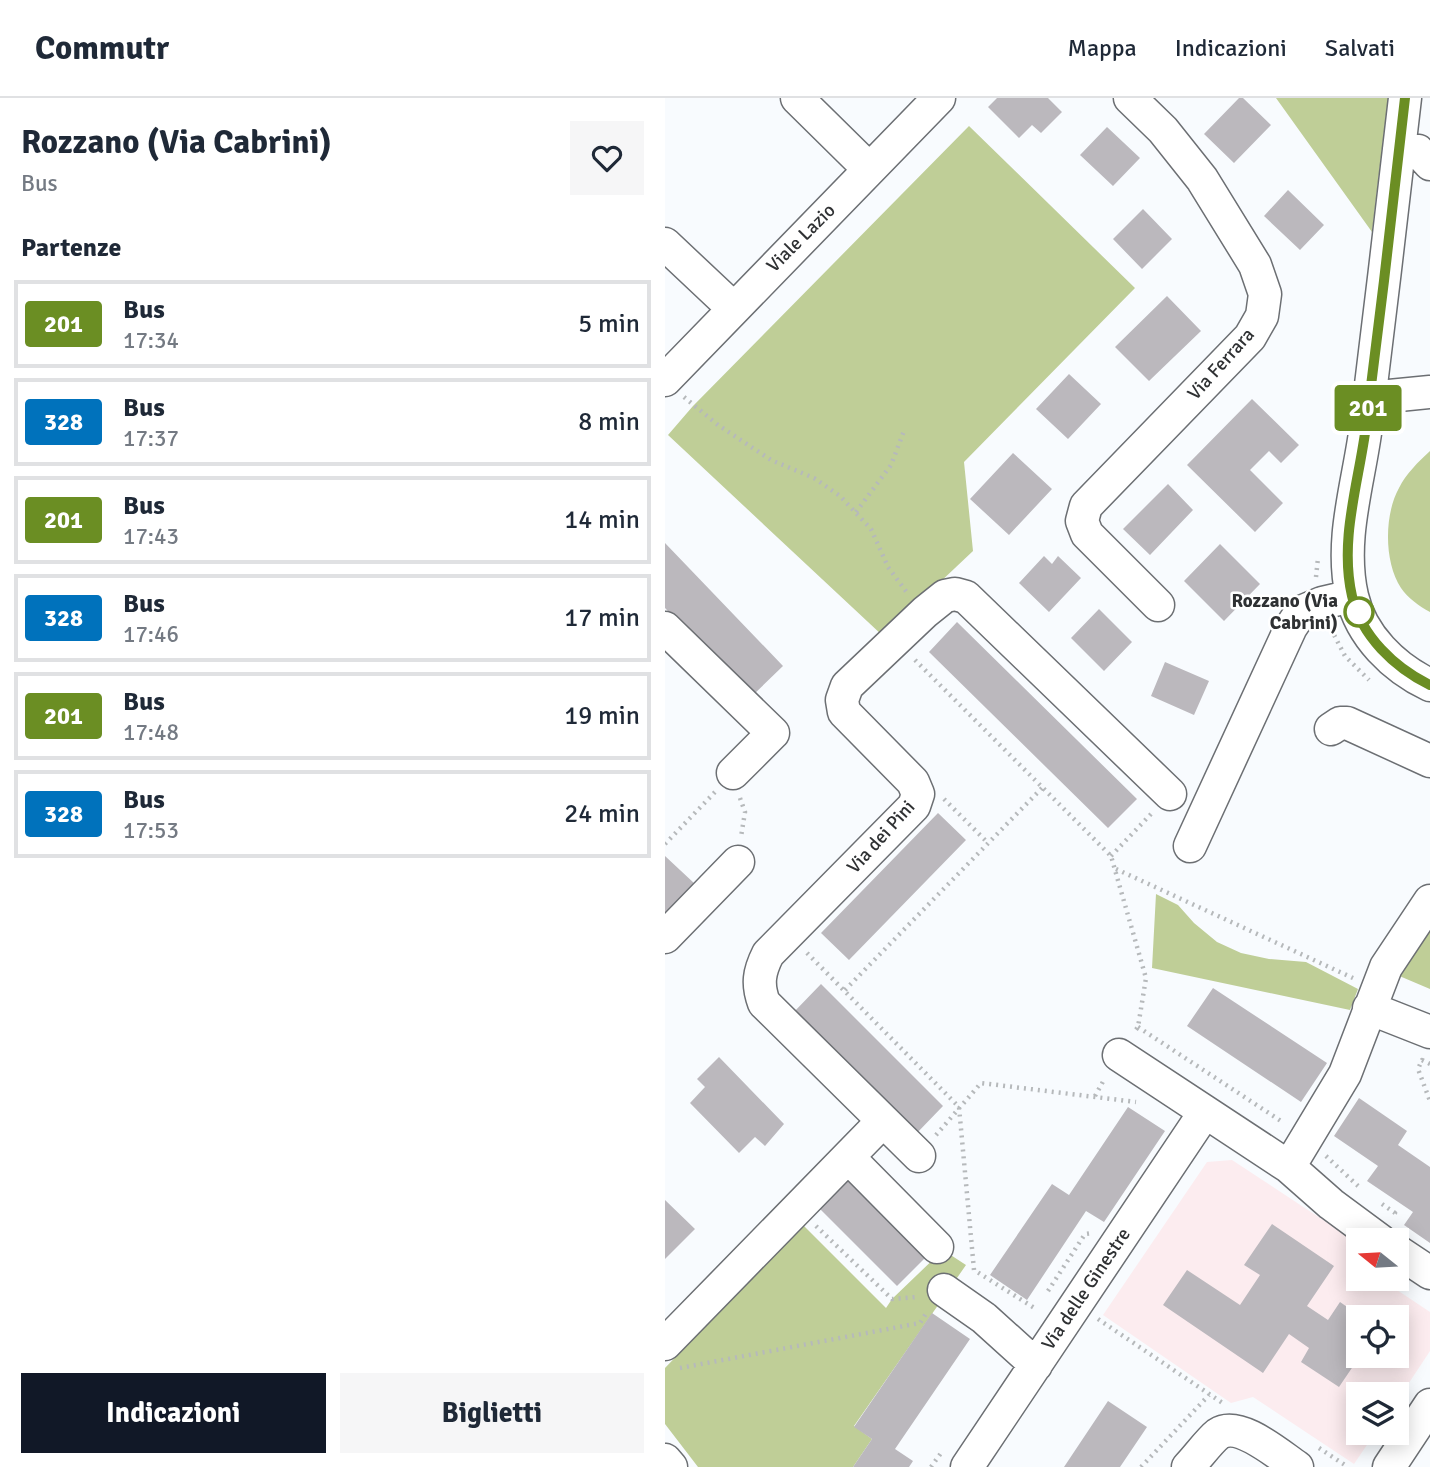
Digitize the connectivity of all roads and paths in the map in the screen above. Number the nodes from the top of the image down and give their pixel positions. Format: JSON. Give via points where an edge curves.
{"nodes":[{"id":1,"x":797,"y":98,"type":"edge"},
{"id":2,"x":939,"y":98,"type":"edge"},
{"id":3,"x":1130,"y":98,"type":"edge"},
{"id":4,"x":1405,"y":98,"type":"edge"},
{"id":5,"x":1399,"y":149,"type":"junction"},
{"id":6,"x":1430,"y":164,"type":"edge"},
{"id":7,"x":869,"y":169,"type":"junction"},
{"id":8,"x":672,"y":264,"type":"edge"},
{"id":9,"x":733,"y":308,"type":"junction"},
{"id":10,"x":665,"y":380,"type":"edge"},
{"id":11,"x":1430,"y":392,"type":"edge"},
{"id":12,"x":1369,"y":398,"type":"junction"},
{"id":13,"x":904,"y":431,"type":"dead end"},
{"id":14,"x":856,"y":512,"type":"junction"},
{"id":15,"x":1352,"y":596,"type":"junction"},
{"id":16,"x":1158,"y":605,"type":"dead end"},
{"id":17,"x":925,"y":612,"type":"junction"},
{"id":18,"x":665,"y":628,"type":"edge"},
{"id":19,"x":909,"y":653,"type":"dead end"},
{"id":20,"x":1430,"y":685,"type":"edge"},
{"id":21,"x":1331,"y":729,"type":"dead end"},
{"id":22,"x":1430,"y":761,"type":"edge"},
{"id":23,"x":733,"y":773,"type":"junction"},
{"id":24,"x":1042,"y":788,"type":"junction"},
{"id":25,"x":918,"y":794,"type":"junction"},
{"id":26,"x":1170,"y":794,"type":"joint"},
{"id":27,"x":988,"y":843,"type":"junction"},
{"id":28,"x":665,"y":844,"type":"edge"},
{"id":29,"x":1190,"y":846,"type":"dead end"},
{"id":30,"x":1111,"y":856,"type":"junction"},
{"id":31,"x":738,"y":862,"type":"joint"},
{"id":32,"x":1115,"y":869,"type":"junction"},
{"id":33,"x":1430,"y":901,"type":"edge"},
{"id":34,"x":789,"y":934,"type":"junction"},
{"id":35,"x":665,"y":937,"type":"edge"},
{"id":36,"x":845,"y":990,"type":"junction"},
{"id":37,"x":1373,"y":998,"type":"junction"},
{"id":38,"x":1430,"y":1032,"type":"edge"},
{"id":39,"x":1119,"y":1055,"type":"dead end"},
{"id":40,"x":1430,"y":1064,"type":"edge"},
{"id":41,"x":1430,"y":1101,"type":"edge"},
{"id":42,"x":959,"y":1107,"type":"junction"},
{"id":43,"x":1146,"y":1108,"type":"dead end"},
{"id":44,"x":1205,"y":1112,"type":"junction"},
{"id":45,"x":882,"y":1122,"type":"junction"},
{"id":46,"x":1308,"y":1139,"type":"junction"},
{"id":47,"x":919,"y":1156,"type":"joint"},
{"id":48,"x":849,"y":1157,"type":"junction"},
{"id":49,"x":1289,"y":1167,"type":"junction"},
{"id":50,"x":798,"y":1208,"type":"junction"},
{"id":51,"x":1363,"y":1228,"type":"edge"},
{"id":52,"x":937,"y":1247,"type":"dead end"},
{"id":53,"x":1409,"y":1259,"type":"edge"},
{"id":54,"x":1430,"y":1273,"type":"edge"},
{"id":55,"x":1051,"y":1287,"type":"dead end"},
{"id":56,"x":941,"y":1292,"type":"junction"},
{"id":57,"x":1077,"y":1304,"type":"junction"},
{"id":58,"x":1036,"y":1309,"type":"dead end"},
{"id":59,"x":672,"y":1356,"type":"edge"},
{"id":60,"x":1036,"y":1365,"type":"junction"},
{"id":61,"x":1209,"y":1395,"type":"junction"},
{"id":62,"x":1430,"y":1405,"type":"edge"},
{"id":63,"x":1232,"y":1419,"type":"junction"},
{"id":64,"x":1306,"y":1456,"type":"edge"},
{"id":65,"x":665,"y":1460,"type":"edge"},
{"id":66,"x":1402,"y":1462,"type":"edge"},
{"id":67,"x":671,"y":1467,"type":"edge"},
{"id":68,"x":967,"y":1467,"type":"edge"},
{"id":69,"x":1142,"y":1467,"type":"edge"},
{"id":70,"x":1188,"y":1467,"type":"edge"},
{"id":71,"x":1348,"y":1467,"type":"edge"}],
"edges":[{"from":1,"to":7,"type":"street"},
{"from":2,"to":7,"type":"street","name":"Viale Lazio"},
{"from":3,"to":16,"type":"street","name":"Via Ferrara","via":[[1202,179],[1255,265],[1265,295],[1262,316],[1250,337],[1086,506],[1082,521],[1087,534]]},
{"from":4,"to":5,"type":"street"},
{"from":5,"to":6,"type":"street","via":[[1417,151]]},
{"from":5,"to":12,"type":"street"},
{"from":7,"to":9,"type":"street","name":"Viale Lazio"},
{"from":8,"to":9,"type":"street"},
{"from":9,"to":10,"type":"street","name":"Viale Lazio"},
{"from":10,"to":14,"type":"path","via":[[718,425],[771,460],[814,478]]},
{"from":11,"to":12,"type":"street"},
{"from":12,"to":15,"type":"street","via":[[1350,517]]},
{"from":13,"to":14,"type":"path","via":[[891,465]]},
{"from":14,"to":17,"type":"path","via":[[871,529],[903,589]]},
{"from":15,"to":20,"type":"street","via":[[1385,655]]},
{"from":15,"to":29,"type":"street","via":[[1301,612],[1291,627]]},
{"from":17,"to":25,"type":"street","name":"Via dei Pini","via":[[847,686],[842,700],[844,712],[913,782]]},
{"from":17,"to":26,"type":"street","name":"Via dei Pini","via":[[944,596],[966,597]]},
{"from":18,"to":23,"type":"street","via":[[772,733]]},
{"from":19,"to":24,"type":"path"},
{"from":21,"to":22,"type":"street","via":[[1347,723]]},
{"from":23,"to":28,"type":"path"},
{"from":23,"to":31,"type":"path","via":[[745,813]]},
{"from":24,"to":27,"type":"path"},
{"from":24,"to":30,"type":"path"},
{"from":25,"to":27,"type":"path","via":[[935,790]]},
{"from":25,"to":34,"type":"street","name":"Via dei Pini","via":[[914,806]]},
{"from":26,"to":30,"type":"path"},
{"from":27,"to":36,"type":"path"},
{"from":30,"to":32,"type":"path"},
{"from":31,"to":35,"type":"street"},
{"from":32,"to":37,"type":"path"},
{"from":32,"to":46,"type":"path","via":[[1146,978],[1138,1027]]},
{"from":33,"to":37,"type":"street","via":[[1386,967]]},
{"from":34,"to":36,"type":"path"},
{"from":34,"to":45,"type":"street","name":"Via dei Pini","via":[[768,954],[760,971],[764,1003]]},
{"from":36,"to":42,"type":"path"},
{"from":37,"to":38,"type":"street"},
{"from":37,"to":46,"type":"street","via":[[1345,1074]]},
{"from":39,"to":44,"type":"street"},
{"from":40,"to":41,"type":"path","via":[[1422,1060],[1418,1069]]},
{"from":42,"to":43,"type":"path","via":[[981,1083],[1136,1102]]},
{"from":42,"to":47,"type":"path"},
{"from":42,"to":58,"type":"path","via":[[974,1270]]},
{"from":44,"to":49,"type":"street"},
{"from":44,"to":57,"type":"street","name":"Via delle Ginestre"},
{"from":45,"to":47,"type":"street","name":"Via dei Pini"},
{"from":45,"to":48,"type":"street"},
{"from":46,"to":49,"type":"street"},
{"from":48,"to":50,"type":"street"},
{"from":48,"to":52,"type":"street"},
{"from":49,"to":51,"type":"street"},
{"from":50,"to":56,"type":"path","via":[[892,1299]]},
{"from":50,"to":59,"type":"street"},
{"from":53,"to":54,"type":"street"},
{"from":55,"to":57,"type":"path"},
{"from":56,"to":59,"type":"path","via":[[920,1323]]},
{"from":56,"to":60,"type":"street","via":[[984,1318]]},
{"from":57,"to":60,"type":"street","name":"Via delle Ginestre"},
{"from":57,"to":61,"type":"path"},
{"from":60,"to":68,"type":"street","name":"Via delle Ginestre"},
{"from":61,"to":63,"type":"path"},
{"from":61,"to":69,"type":"path"},
{"from":62,"to":66,"type":"street"},
{"from":63,"to":64,"type":"street","via":[[1246,1434]]},
{"from":63,"to":70,"type":"street"},
{"from":64,"to":71,"type":"path"},
{"from":65,"to":67,"type":"street"}]}
